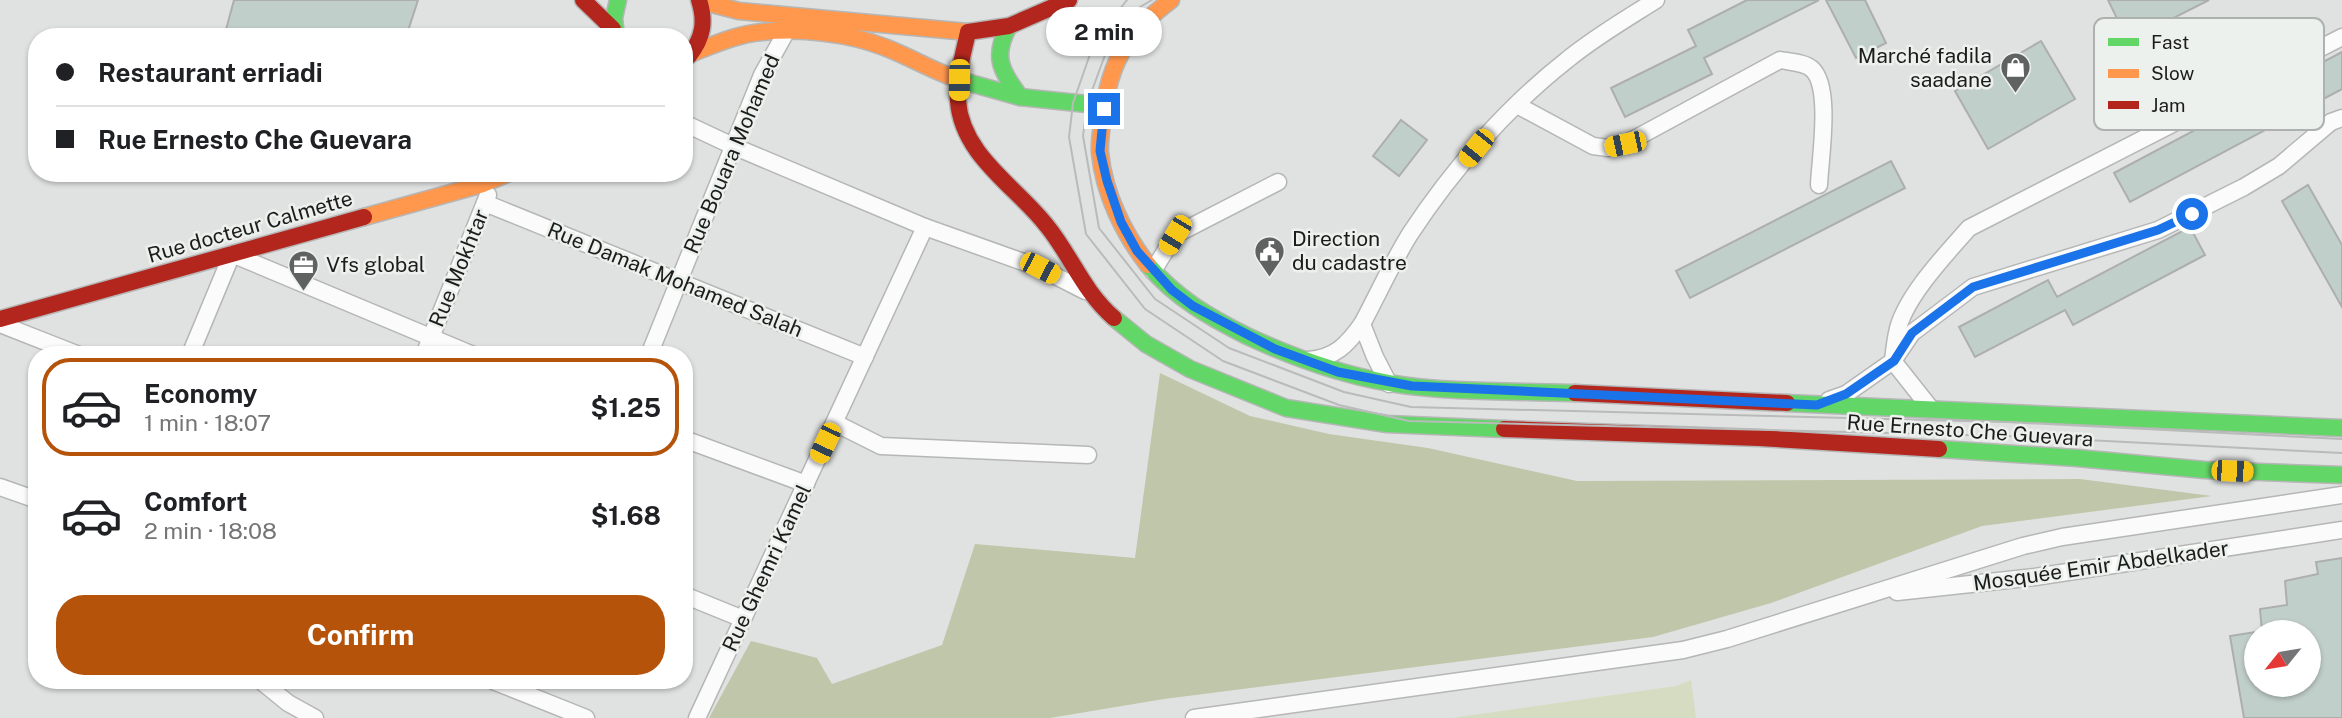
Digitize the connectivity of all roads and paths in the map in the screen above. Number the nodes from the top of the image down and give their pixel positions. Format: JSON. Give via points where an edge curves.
{"nodes":[{"id":1,"x":583,"y":0,"type":"edge"},
{"id":2,"x":618,"y":0,"type":"edge"},
{"id":3,"x":1069,"y":0,"type":"edge"},
{"id":4,"x":1171,"y":0,"type":"edge"},
{"id":5,"x":1656,"y":0,"type":"edge"},
{"id":6,"x":700,"y":1,"type":"edge"},
{"id":7,"x":1009,"y":26,"type":"junction"},
{"id":8,"x":610,"y":28,"type":"edge"},
{"id":9,"x":615,"y":28,"type":"edge"},
{"id":10,"x":786,"y":32,"type":"junction"},
{"id":11,"x":968,"y":32,"type":"junction"},
{"id":12,"x":2342,"y":37,"type":"edge"},
{"id":13,"x":2324,"y":46,"type":"edge"},
{"id":14,"x":693,"y":51,"type":"edge"},
{"id":15,"x":693,"y":55,"type":"edge"},
{"id":16,"x":959,"y":80,"type":"junction"},
{"id":17,"x":1020,"y":97,"type":"junction"},
{"id":18,"x":1517,"y":105,"type":"junction"},
{"id":19,"x":1104,"y":109,"type":"junction"},
{"id":20,"x":2342,"y":118,"type":"edge"},
{"id":21,"x":693,"y":127,"type":"edge"},
{"id":22,"x":2324,"y":128,"type":"edge"},
{"id":23,"x":2160,"y":130,"type":"edge"},
{"id":24,"x":2322,"y":130,"type":"edge"},
{"id":25,"x":733,"y":146,"type":"junction"},
{"id":26,"x":484,"y":182,"type":"edge"},
{"id":27,"x":499,"y":182,"type":"edge"},
{"id":28,"x":1278,"y":182,"type":"dead end"},
{"id":29,"x":1819,"y":185,"type":"dead end"},
{"id":30,"x":485,"y":203,"type":"junction"},
{"id":31,"x":925,"y":227,"type":"junction"},
{"id":32,"x":232,"y":254,"type":"junction"},
{"id":33,"x":1153,"y":271,"type":"junction"},
{"id":34,"x":679,"y":282,"type":"junction"},
{"id":35,"x":1091,"y":294,"type":"junction"},
{"id":36,"x":0,"y":321,"type":"edge"},
{"id":37,"x":1362,"y":324,"type":"junction"},
{"id":38,"x":430,"y":338,"type":"junction"},
{"id":39,"x":58,"y":346,"type":"edge"},
{"id":40,"x":194,"y":346,"type":"edge"},
{"id":41,"x":427,"y":346,"type":"edge"},
{"id":42,"x":450,"y":346,"type":"edge"},
{"id":43,"x":653,"y":346,"type":"edge"},
{"id":44,"x":865,"y":356,"type":"junction"},
{"id":45,"x":1304,"y":360,"type":"junction"},
{"id":46,"x":1894,"y":361,"type":"junction"},
{"id":47,"x":1389,"y":384,"type":"junction"},
{"id":48,"x":1817,"y":405,"type":"junction"},
{"id":49,"x":1931,"y":409,"type":"junction"},
{"id":50,"x":835,"y":423,"type":"junction"},
{"id":51,"x":2342,"y":428,"type":"edge"},
{"id":52,"x":693,"y":442,"type":"edge"},
{"id":53,"x":1088,"y":455,"type":"dead end"},
{"id":54,"x":2342,"y":475,"type":"edge"},
{"id":55,"x":806,"y":484,"type":"junction"},
{"id":56,"x":0,"y":487,"type":"edge"},
{"id":57,"x":2342,"y":495,"type":"edge"},
{"id":58,"x":28,"y":497,"type":"edge"},
{"id":59,"x":2342,"y":530,"type":"edge"},
{"id":60,"x":1859,"y":596,"type":"junction"},
{"id":61,"x":693,"y":599,"type":"edge"},
{"id":62,"x":743,"y":619,"type":"junction"},
{"id":63,"x":271,"y":689,"type":"edge"},
{"id":64,"x":525,"y":689,"type":"edge"},
{"id":65,"x":315,"y":718,"type":"edge"},
{"id":66,"x":586,"y":718,"type":"edge"},
{"id":67,"x":697,"y":718,"type":"edge"},
{"id":68,"x":1194,"y":718,"type":"edge"}],
"edges":[{"from":1,"to":8,"type":"main road"},
{"from":2,"to":9,"type":"main road"},
{"from":3,"to":7,"type":"main road"},
{"from":4,"to":19,"type":"main road","name":"Rue Ernesto Che Guevara","via":[[1143,21],[1122,48]]},
{"from":5,"to":18,"type":"street","via":[[1566,60]]},
{"from":6,"to":11,"type":"main road","via":[[739,11]]},
{"from":6,"to":14,"type":"main road","via":[[704,32]]},
{"from":7,"to":11,"type":"main road"},
{"from":7,"to":17,"type":"main road","via":[[999,41],[999,60]]},
{"from":10,"to":15,"type":"main road","via":[[746,35]]},
{"from":10,"to":16,"type":"main road","via":[[847,35]]},
{"from":10,"to":25,"type":"street","name":"Rue Bouara Mohamed","via":[[762,75]]},
{"from":11,"to":16,"type":"main road","name":"Rue Ernesto Che Guevara"},
{"from":12,"to":13,"type":"street"},
{"from":16,"to":17,"type":"main road"},
{"from":16,"to":35,"type":"main road","name":"Rue Ernesto Che Guevara","via":[[958,108],[971,142],[1048,227]]},
{"from":17,"to":19,"type":"main road"},
{"from":18,"to":29,"type":"street","via":[[1580,141],[1608,148],[1625,144],[1780,60],[1796,62],[1812,69],[1821,83]]},
{"from":18,"to":37,"type":"street","via":[[1476,148],[1410,235]]},
{"from":19,"to":33,"type":"main road","name":"Rue Ernesto Che Guevara","via":[[1100,151],[1107,181],[1121,222]]},
{"from":20,"to":22,"type":"street"},
{"from":21,"to":25,"type":"street"},
{"from":23,"to":46,"type":"street","via":[[1969,228],[1916,293],[1897,331]]},
{"from":24,"to":46,"type":"street","via":[[2279,166],[2158,230],[1973,287],[1912,333]]},
{"from":25,"to":31,"type":"street"},
{"from":25,"to":34,"type":"street","name":"Rue Bouara Mohamed"},
{"from":26,"to":32,"type":"main road","name":"Rue docteur Calmette"},
{"from":27,"to":30,"type":"street","name":"Rue Mokhtar"},
{"from":28,"to":33,"type":"street","via":[[1175,235]]},
{"from":30,"to":34,"type":"street","name":"Rue Damak Mohamed Salah"},
{"from":30,"to":38,"type":"street","name":"Rue Mokhtar"},
{"from":31,"to":35,"type":"street","via":[[1040,268]]},
{"from":31,"to":44,"type":"street","name":"Rue Ghemri Kamel"},
{"from":32,"to":36,"type":"main road","name":"Rue docteur Calmette"},
{"from":32,"to":38,"type":"street"},
{"from":32,"to":40,"type":"street"},
{"from":33,"to":45,"type":"main road","name":"Rue Ernesto Che Guevara","via":[[1215,320]]},
{"from":34,"to":43,"type":"street","name":"Rue Bouara Mohamed"},
{"from":34,"to":44,"type":"street","name":"Rue Damak Mohamed Salah"},
{"from":35,"to":54,"type":"main road","name":"Rue Ernesto Che Guevara","via":[[1121,325],[1178,364],[1293,410],[1367,422],[1759,438],[2205,470]]},
{"from":36,"to":39,"type":"street"},
{"from":37,"to":45,"type":"street","via":[[1344,348],[1323,359]]},
{"from":37,"to":47,"type":"street"},
{"from":38,"to":41,"type":"street","name":"Rue Mokhtar"},
{"from":38,"to":42,"type":"street"},
{"from":44,"to":50,"type":"street","name":"Rue Ghemri Kamel"},
{"from":45,"to":47,"type":"main road","name":"Rue Ernesto Che Guevara"},
{"from":46,"to":48,"type":"street","via":[[1846,394]]},
{"from":46,"to":49,"type":"street"},
{"from":47,"to":48,"type":"main road","name":"Rue Ernesto Che Guevara"},
{"from":48,"to":49,"type":"main road","name":"Rue Ernesto Che Guevara"},
{"from":49,"to":51,"type":"main road","name":"Rue Ernesto Che Guevara"},
{"from":50,"to":53,"type":"street","via":[[881,446]]},
{"from":50,"to":55,"type":"street","name":"Rue Ghemri Kamel"},
{"from":52,"to":55,"type":"street"},
{"from":55,"to":62,"type":"street","name":"Rue Ghemri Kamel"},
{"from":56,"to":58,"type":"street"},
{"from":57,"to":60,"type":"street","via":[[2062,537]]},
{"from":59,"to":60,"type":"street","name":"Mosquée Emir Abdelkader","via":[[2035,577]]},
{"from":60,"to":68,"type":"street","via":[[1683,650]]},
{"from":61,"to":62,"type":"street"},
{"from":62,"to":67,"type":"street","name":"Rue Ghemri Kamel"},
{"from":63,"to":65,"type":"street"},
{"from":64,"to":66,"type":"street"}]}
